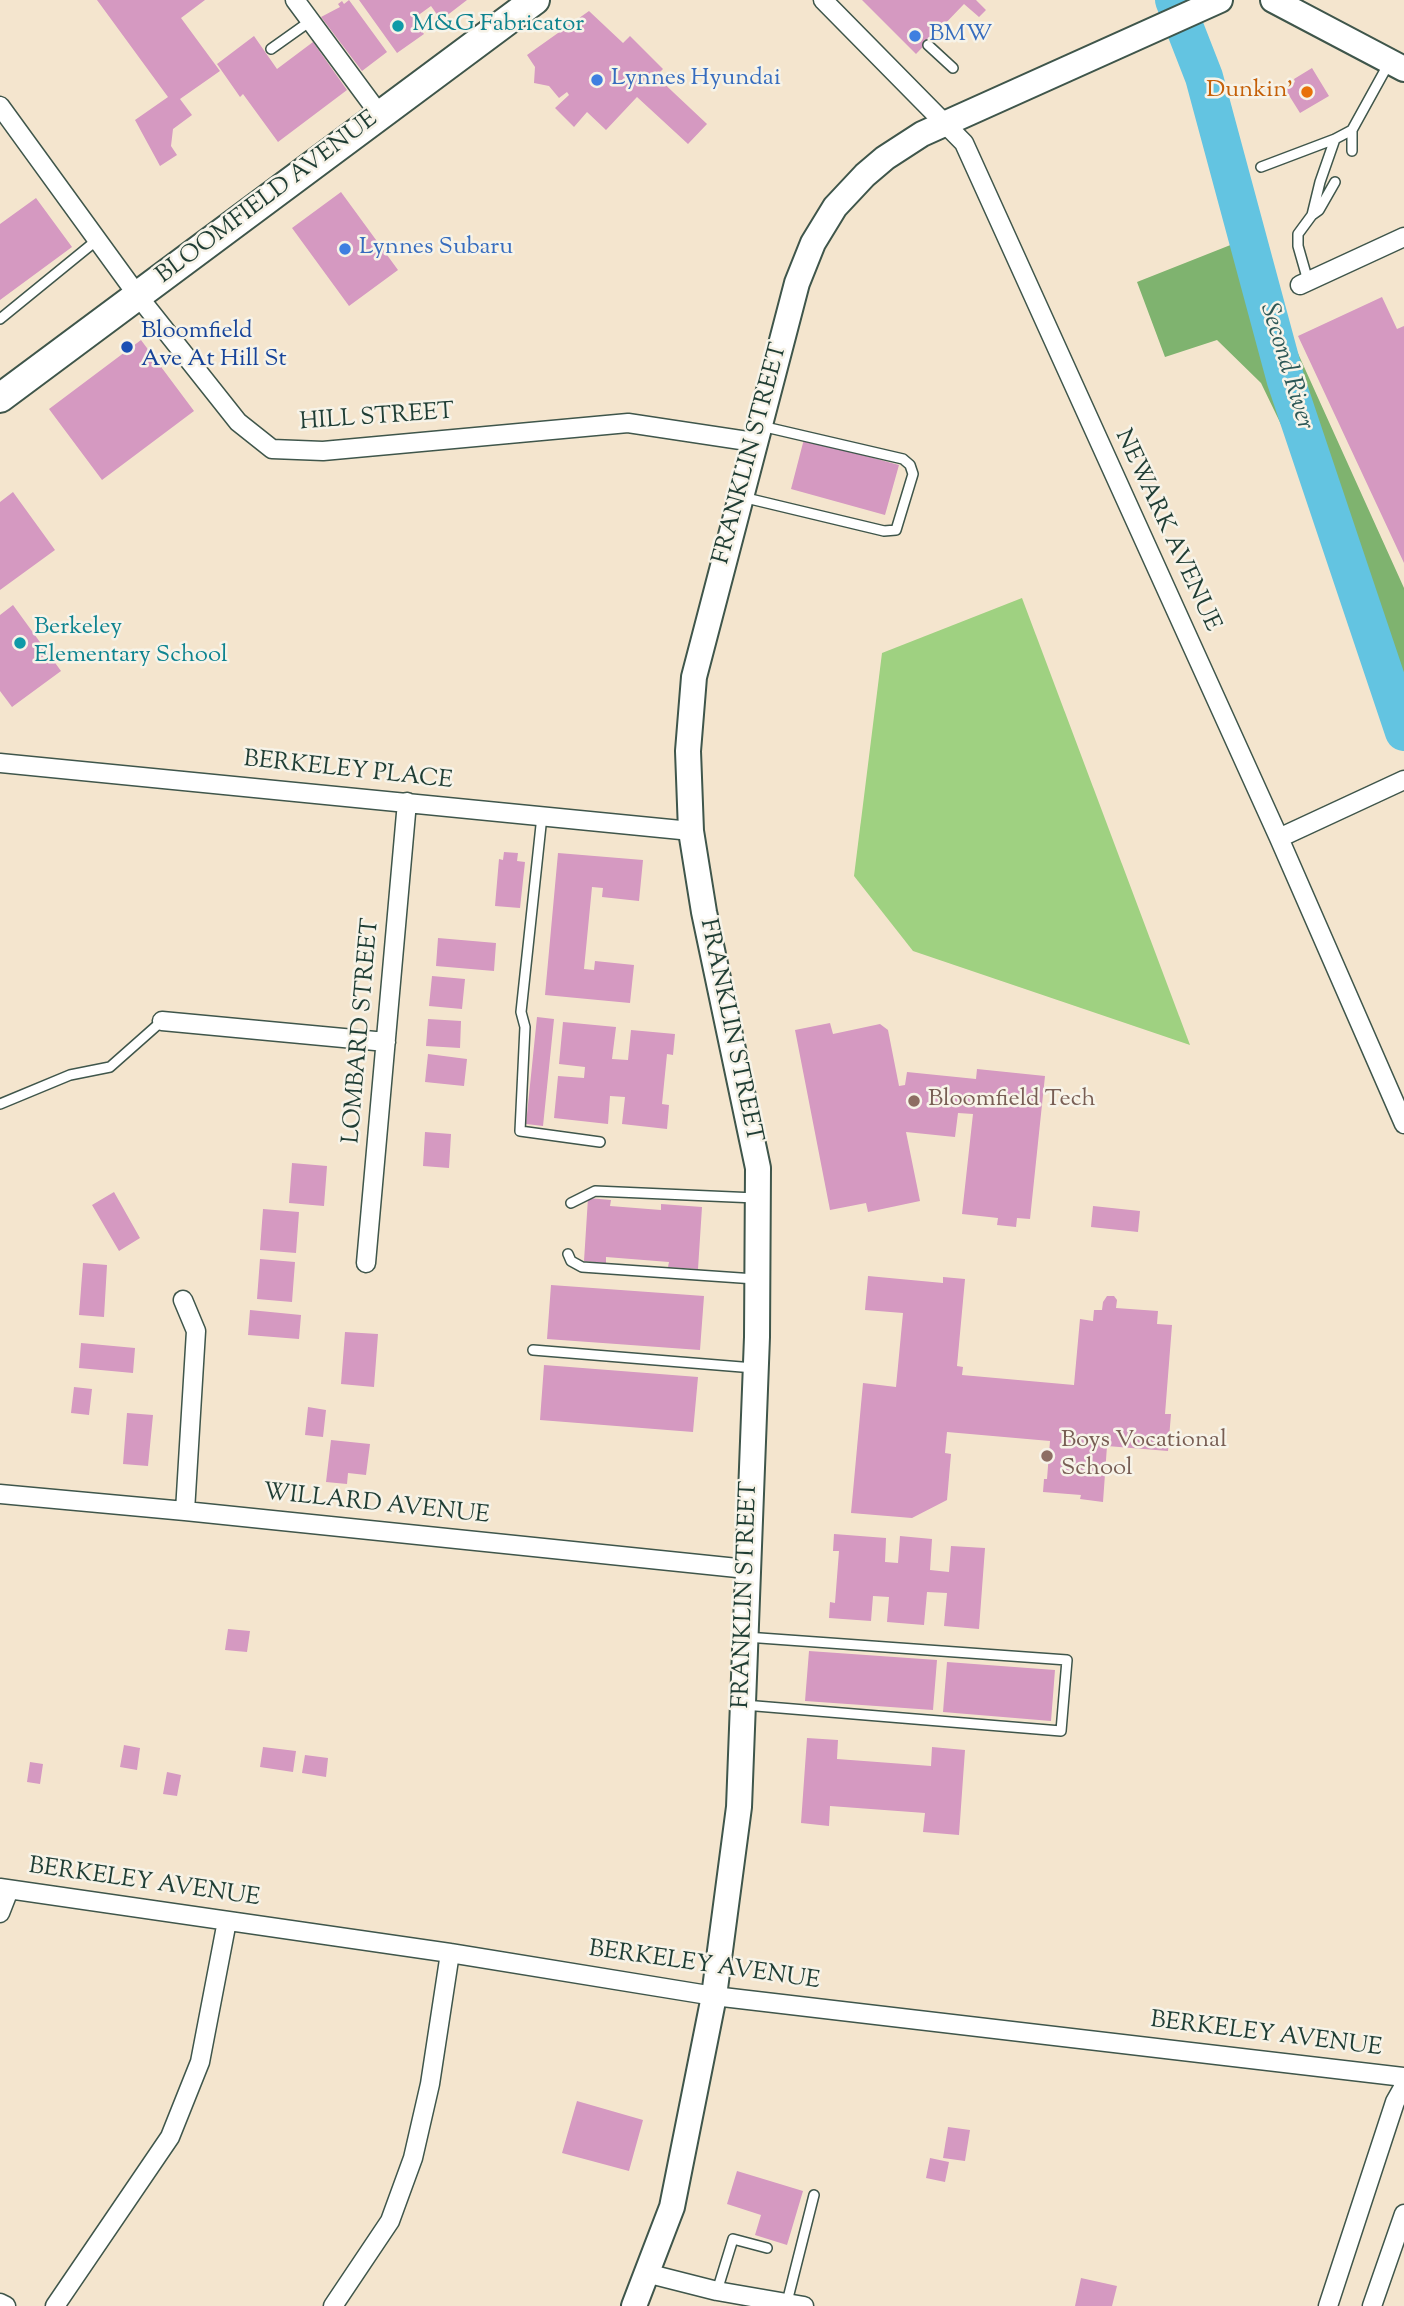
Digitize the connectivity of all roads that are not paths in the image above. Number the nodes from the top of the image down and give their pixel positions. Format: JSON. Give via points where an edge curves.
{"nodes":[{"id":1,"x":295,"y":0,"type":"edge"},
{"id":2,"x":536,"y":0,"type":"edge"},
{"id":3,"x":823,"y":0,"type":"edge"},
{"id":4,"x":1273,"y":0,"type":"edge"},
{"id":5,"x":1212,"y":4,"type":"edge"},
{"id":6,"x":309,"y":22,"type":"junction"},
{"id":7,"x":928,"y":45,"type":"dead end"},
{"id":8,"x":271,"y":49,"type":"dead end"},
{"id":9,"x":1397,"y":65,"type":"edge"},
{"id":10,"x":953,"y":68,"type":"dead end"},
{"id":11,"x":0,"y":106,"type":"edge"},
{"id":12,"x":380,"y":115,"type":"junction"},
{"id":13,"x":945,"y":123,"type":"junction"},
{"id":14,"x":1352,"y":130,"type":"junction"},
{"id":15,"x":1335,"y":139,"type":"junction"},
{"id":16,"x":1352,"y":151,"type":"dead end"},
{"id":17,"x":1261,"y":167,"type":"dead end"},
{"id":18,"x":1335,"y":182,"type":"dead end"},
{"id":19,"x":1312,"y":215,"type":"junction"},
{"id":20,"x":1404,"y":237,"type":"edge"},
{"id":21,"x":97,"y":240,"type":"junction"},
{"id":22,"x":1304,"y":283,"type":"joint"},
{"id":23,"x":138,"y":296,"type":"junction"},
{"id":24,"x":0,"y":319,"type":"edge"},
{"id":25,"x":0,"y":397,"type":"edge"},
{"id":26,"x":757,"y":433,"type":"junction"},
{"id":27,"x":740,"y":497,"type":"junction"},
{"id":28,"x":0,"y":763,"type":"edge"},
{"id":29,"x":1398,"y":783,"type":"edge"},
{"id":30,"x":407,"y":802,"type":"junction"},
{"id":31,"x":542,"y":816,"type":"junction"},
{"id":32,"x":691,"y":831,"type":"junction"},
{"id":33,"x":1279,"y":838,"type":"junction"},
{"id":34,"x":162,"y":1021,"type":"joint"},
{"id":35,"x":386,"y":1042,"type":"junction"},
{"id":36,"x":0,"y":1104,"type":"edge"},
{"id":37,"x":1404,"y":1124,"type":"edge"},
{"id":38,"x":600,"y":1142,"type":"dead end"},
{"id":39,"x":758,"y":1198,"type":"junction"},
{"id":40,"x":571,"y":1203,"type":"dead end"},
{"id":41,"x":568,"y":1254,"type":"dead end"},
{"id":42,"x":366,"y":1263,"type":"dead end"},
{"id":43,"x":758,"y":1280,"type":"junction"},
{"id":44,"x":183,"y":1300,"type":"dead end"},
{"id":45,"x":533,"y":1350,"type":"dead end"},
{"id":46,"x":756,"y":1368,"type":"junction"},
{"id":47,"x":0,"y":1494,"type":"edge"},
{"id":48,"x":185,"y":1511,"type":"junction"},
{"id":49,"x":747,"y":1569,"type":"junction"},
{"id":50,"x":745,"y":1637,"type":"junction"},
{"id":51,"x":742,"y":1704,"type":"junction"},
{"id":52,"x":5,"y":1889,"type":"edge"},
{"id":53,"x":0,"y":1913,"type":"edge"},
{"id":54,"x":226,"y":1921,"type":"junction"},
{"id":55,"x":450,"y":1953,"type":"junction"},
{"id":56,"x":714,"y":1996,"type":"junction"},
{"id":57,"x":1404,"y":2077,"type":"edge"},
{"id":58,"x":1404,"y":2086,"type":"edge"},
{"id":59,"x":814,"y":2195,"type":"dead end"},
{"id":60,"x":1404,"y":2214,"type":"edge"},
{"id":61,"x":767,"y":2248,"type":"dead end"},
{"id":62,"x":646,"y":2273,"type":"junction"},
{"id":63,"x":717,"y":2291,"type":"junction"},
{"id":64,"x":0,"y":2303,"type":"edge"},
{"id":65,"x":795,"y":2304,"type":"edge"},
{"id":66,"x":6,"y":2306,"type":"edge"},
{"id":67,"x":55,"y":2306,"type":"edge"},
{"id":68,"x":333,"y":2306,"type":"edge"},
{"id":69,"x":634,"y":2306,"type":"edge"},
{"id":70,"x":1328,"y":2306,"type":"edge"},
{"id":71,"x":1372,"y":2306,"type":"edge"}],
"edges":[{"from":1,"to":6,"type":"street"},
{"from":2,"to":12,"type":"main road","name":"BLOOMFIELD AVENUE"},
{"from":3,"to":13,"type":"street","name":"NEWARK AVENUE"},
{"from":4,"to":9,"type":"main road"},
{"from":5,"to":13,"type":"main road","name":"FRANKLIN STREET"},
{"from":6,"to":8,"type":"lane"},
{"from":6,"to":12,"type":"street"},
{"from":7,"to":10,"type":"lane"},
{"from":9,"to":14,"type":"lane"},
{"from":11,"to":21,"type":"street","name":"HILL STREET"},
{"from":12,"to":23,"type":"main road","name":"BLOOMFIELD AVENUE"},
{"from":13,"to":26,"type":"main road","name":"FRANKLIN STREET","via":[[885,158],[848,192],[823,225],[797,283]]},
{"from":13,"to":33,"type":"street","name":"NEWARK AVENUE","via":[[964,143],[980,174]]},
{"from":14,"to":15,"type":"lane"},
{"from":14,"to":16,"type":"lane"},
{"from":15,"to":17,"type":"lane"},
{"from":15,"to":19,"type":"lane"},
{"from":18,"to":19,"type":"lane"},
{"from":19,"to":22,"type":"lane","via":[[1297,240]]},
{"from":20,"to":22,"type":"street"},
{"from":21,"to":23,"type":"street","name":"HILL STREET"},
{"from":21,"to":24,"type":"lane"},
{"from":23,"to":25,"type":"main road","name":"BLOOMFIELD AVENUE"},
{"from":23,"to":26,"type":"street","name":"HILL STREET","via":[[238,422],[272,449],[323,451],[628,422]]},
{"from":26,"to":27,"type":"main road","name":"FRANKLIN STREET"},
{"from":26,"to":27,"type":"lane","via":[[903,459],[913,474],[895,530]]},
{"from":27,"to":32,"type":"main road","name":"FRANKLIN STREET","via":[[694,677],[688,751]]},
{"from":28,"to":30,"type":"street","name":"BERKELEY PLACE"},
{"from":29,"to":33,"type":"street"},
{"from":30,"to":31,"type":"street","name":"BERKELEY PLACE"},
{"from":30,"to":35,"type":"street","name":"LOMBARD STREET"},
{"from":31,"to":32,"type":"street","name":"BERKELEY PLACE"},
{"from":31,"to":38,"type":"lane","via":[[521,1012],[525,1027],[520,1131]]},
{"from":32,"to":39,"type":"main road","name":"FRANKLIN STREET","via":[[758,1168]]},
{"from":33,"to":37,"type":"street","name":"NEWARK AVENUE"},
{"from":34,"to":35,"type":"street"},
{"from":34,"to":36,"type":"lane","via":[[110,1067],[69,1075]]},
{"from":35,"to":42,"type":"street","name":"LOMBARD STREET"},
{"from":39,"to":40,"type":"lane","via":[[595,1191]]},
{"from":39,"to":43,"type":"main road","name":"FRANKLIN STREET"},
{"from":41,"to":43,"type":"lane","via":[[583,1267]]},
{"from":43,"to":46,"type":"main road","name":"FRANKLIN STREET"},
{"from":44,"to":48,"type":"street","via":[[197,1331]]},
{"from":45,"to":46,"type":"lane"},
{"from":46,"to":49,"type":"main road","name":"FRANKLIN STREET"},
{"from":47,"to":48,"type":"street","name":"WILLARD AVENUE"},
{"from":48,"to":49,"type":"street","name":"WILLARD AVENUE"},
{"from":49,"to":50,"type":"main road","name":"FRANKLIN STREET"},
{"from":50,"to":51,"type":"main road","name":"FRANKLIN STREET"},
{"from":50,"to":51,"type":"lane","via":[[1067,1660],[1061,1731]]},
{"from":51,"to":56,"type":"main road","name":"FRANKLIN STREET","via":[[739,1807]]},
{"from":52,"to":53,"type":"street"},
{"from":52,"to":54,"type":"street","name":"BERKELEY AVENUE"},
{"from":54,"to":55,"type":"street","name":"BERKELEY AVENUE"},
{"from":54,"to":67,"type":"street","via":[[200,2062],[170,2137]]},
{"from":55,"to":56,"type":"street","name":"BERKELEY AVENUE"},
{"from":55,"to":68,"type":"street","via":[[430,2084],[412,2158],[390,2221]]},
{"from":56,"to":57,"type":"street","name":"BERKELEY AVENUE"},
{"from":56,"to":62,"type":"main road","name":"FRANKLIN STREET","via":[[672,2207]]},
{"from":58,"to":70,"type":"street"},
{"from":59,"to":65,"type":"lane"},
{"from":60,"to":71,"type":"street"},
{"from":61,"to":63,"type":"lane","via":[[733,2239]]},
{"from":62,"to":63,"type":"street"},
{"from":62,"to":69,"type":"main road","name":"FRANKLIN STREET"},
{"from":63,"to":65,"type":"street"},
{"from":64,"to":66,"type":"street"}]}
